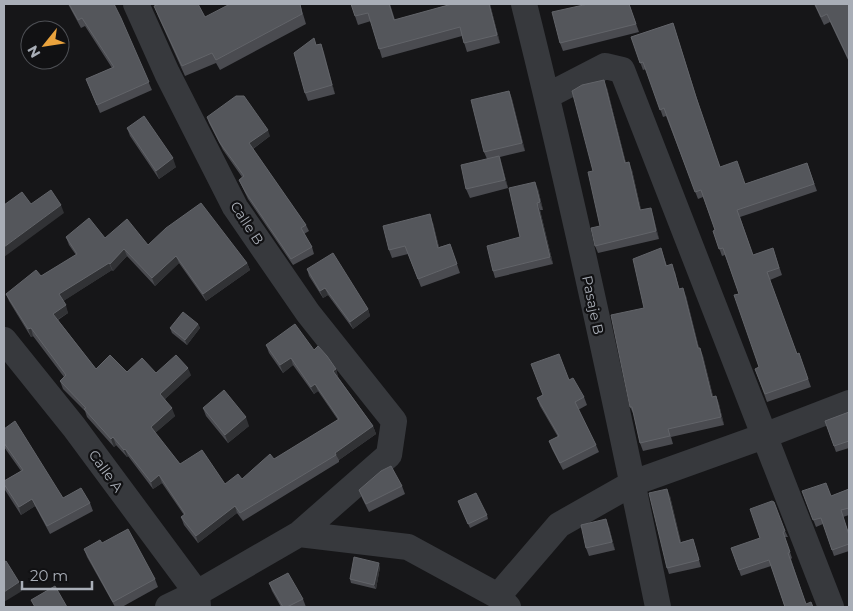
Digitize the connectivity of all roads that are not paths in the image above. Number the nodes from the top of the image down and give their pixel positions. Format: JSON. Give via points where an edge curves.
{"nodes":[{"id":1,"x":136,"y":4,"type":"edge"},
{"id":2,"x":524,"y":4,"type":"edge"},
{"id":3,"x":547,"y":96,"type":"junction"},
{"id":4,"x":4,"y":340,"type":"edge"},
{"id":5,"x":849,"y":403,"type":"edge"},
{"id":6,"x":764,"y":436,"type":"junction"},
{"id":7,"x":633,"y":483,"type":"junction"},
{"id":8,"x":299,"y":534,"type":"junction"},
{"id":9,"x":198,"y":600,"type":"edge"},
{"id":10,"x":503,"y":602,"type":"edge"},
{"id":11,"x":168,"y":607,"type":"edge"},
{"id":12,"x":658,"y":607,"type":"edge"},
{"id":13,"x":831,"y":607,"type":"edge"}],
"edges":[{"from":1,"to":8,"type":"street","name":"Calle B","via":[[235,207],[308,313],[394,421],[389,455]]},
{"from":2,"to":3,"type":"street","name":"Pasaje B"},
{"from":3,"to":6,"type":"street","via":[[605,66],[622,70]]},
{"from":3,"to":7,"type":"street","name":"Pasaje B"},
{"from":4,"to":9,"type":"street","name":"Calle A","via":[[74,427]]},
{"from":5,"to":6,"type":"street"},
{"from":6,"to":7,"type":"street"},
{"from":6,"to":13,"type":"street"},
{"from":7,"to":10,"type":"street","via":[[559,525]]},
{"from":7,"to":12,"type":"street","name":"Pasaje B"},
{"from":8,"to":9,"type":"street"},
{"from":8,"to":10,"type":"street","via":[[408,547]]},
{"from":9,"to":11,"type":"street"}]}
